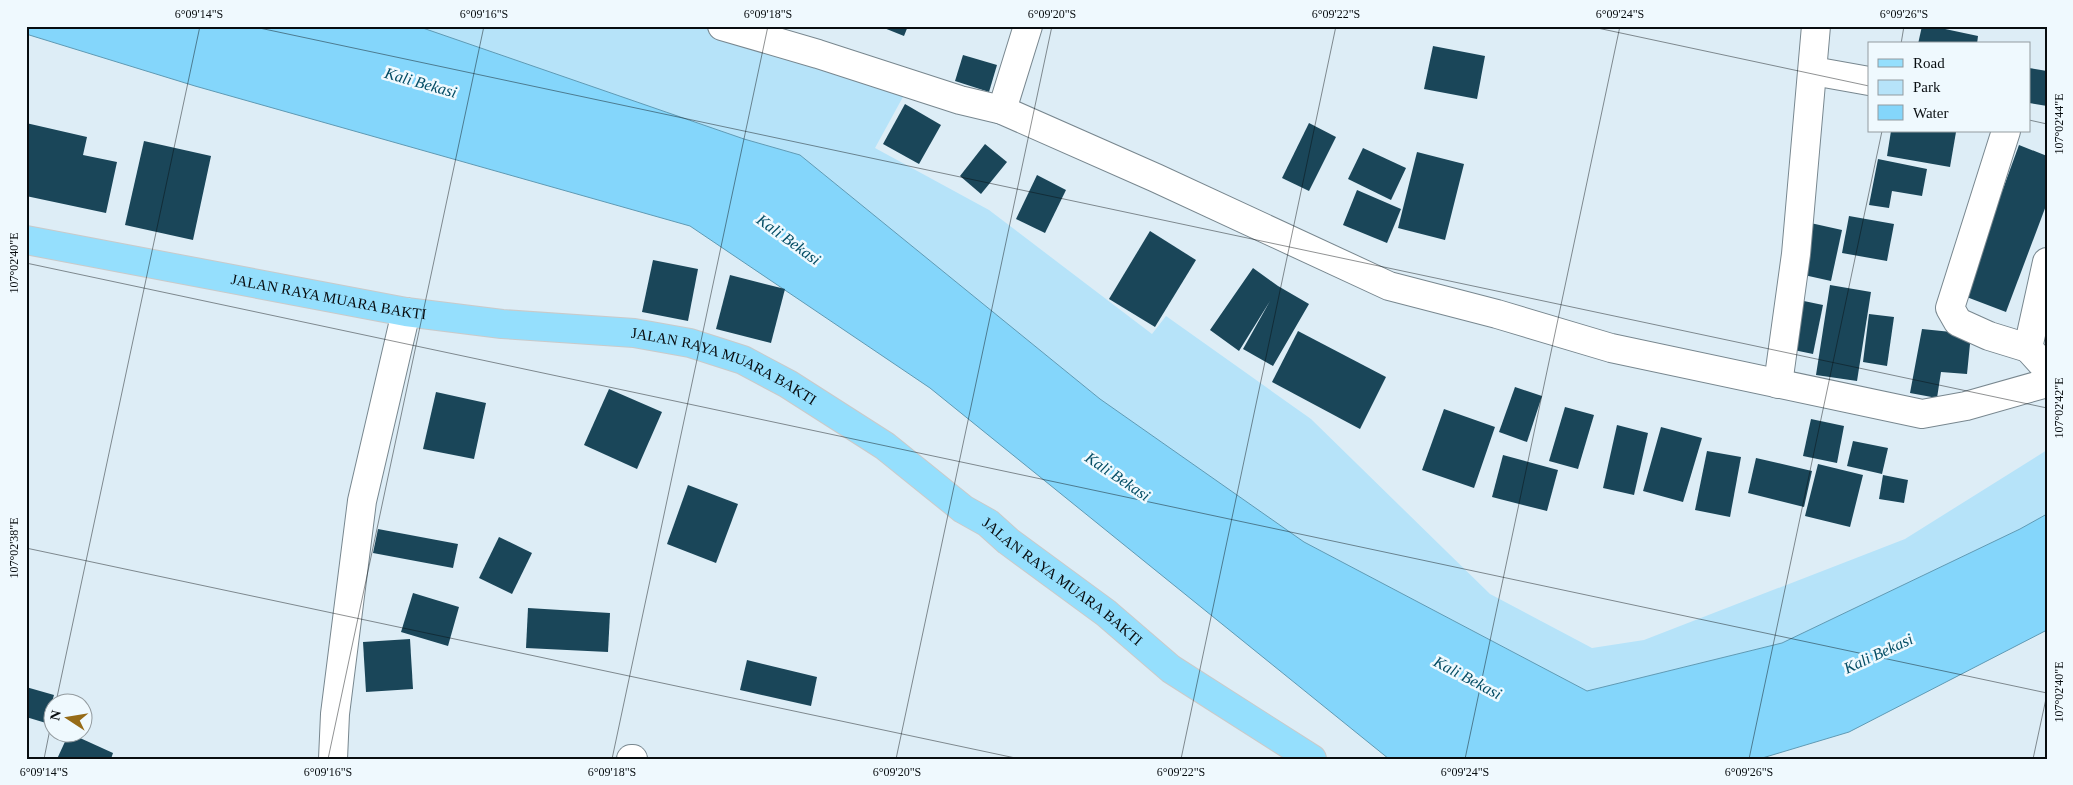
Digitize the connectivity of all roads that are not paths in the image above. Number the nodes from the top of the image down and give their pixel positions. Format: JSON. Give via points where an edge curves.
{"nodes":[{"id":1,"x":722,"y":26,"type":"edge"},
{"id":2,"x":1028,"y":26,"type":"edge"},
{"id":3,"x":1816,"y":26,"type":"edge"},
{"id":4,"x":1813,"y":71,"type":"junction"},
{"id":5,"x":1868,"y":82,"type":"edge"},
{"id":6,"x":1002,"y":110,"type":"junction"},
{"id":7,"x":2006,"y":132,"type":"edge"},
{"id":8,"x":26,"y":240,"type":"edge"},
{"id":9,"x":2047,"y":262,"type":"edge"},
{"id":10,"x":406,"y":312,"type":"junction"},
{"id":11,"x":2028,"y":348,"type":"junction"},
{"id":12,"x":2047,"y":369,"type":"edge"},
{"id":13,"x":2047,"y":383,"type":"edge"},
{"id":14,"x":1778,"y":384,"type":"junction"},
{"id":15,"x":333,"y":756,"type":"edge"},
{"id":16,"x":1312,"y":759,"type":"edge"}],
"edges":[{"from":1,"to":6,"type":"street"},
{"from":2,"to":6,"type":"street"},
{"from":3,"to":4,"type":"street"},
{"from":4,"to":5,"type":"street"},
{"from":4,"to":14,"type":"street","via":[[1796,254]]},
{"from":6,"to":14,"type":"street","via":[[1389,286],[1612,348]]},
{"from":7,"to":11,"type":"street","via":[[1950,308],[1958,322]]},
{"from":8,"to":10,"type":"main road","name":"JALAN RAYA MUARA BAKTI"},
{"from":9,"to":11,"type":"street"},
{"from":10,"to":15,"type":"street","via":[[362,500],[335,714]]},
{"from":10,"to":16,"type":"main road","name":"JALAN RAYA MUARA BAKTI","via":[[502,324],[634,333],[690,343],[743,360],[788,384],[885,446],[963,509],[988,523],[1106,613],[1171,669]]},
{"from":11,"to":12,"type":"street"},
{"from":13,"to":14,"type":"street","via":[[1966,406],[1922,414]]}]}
